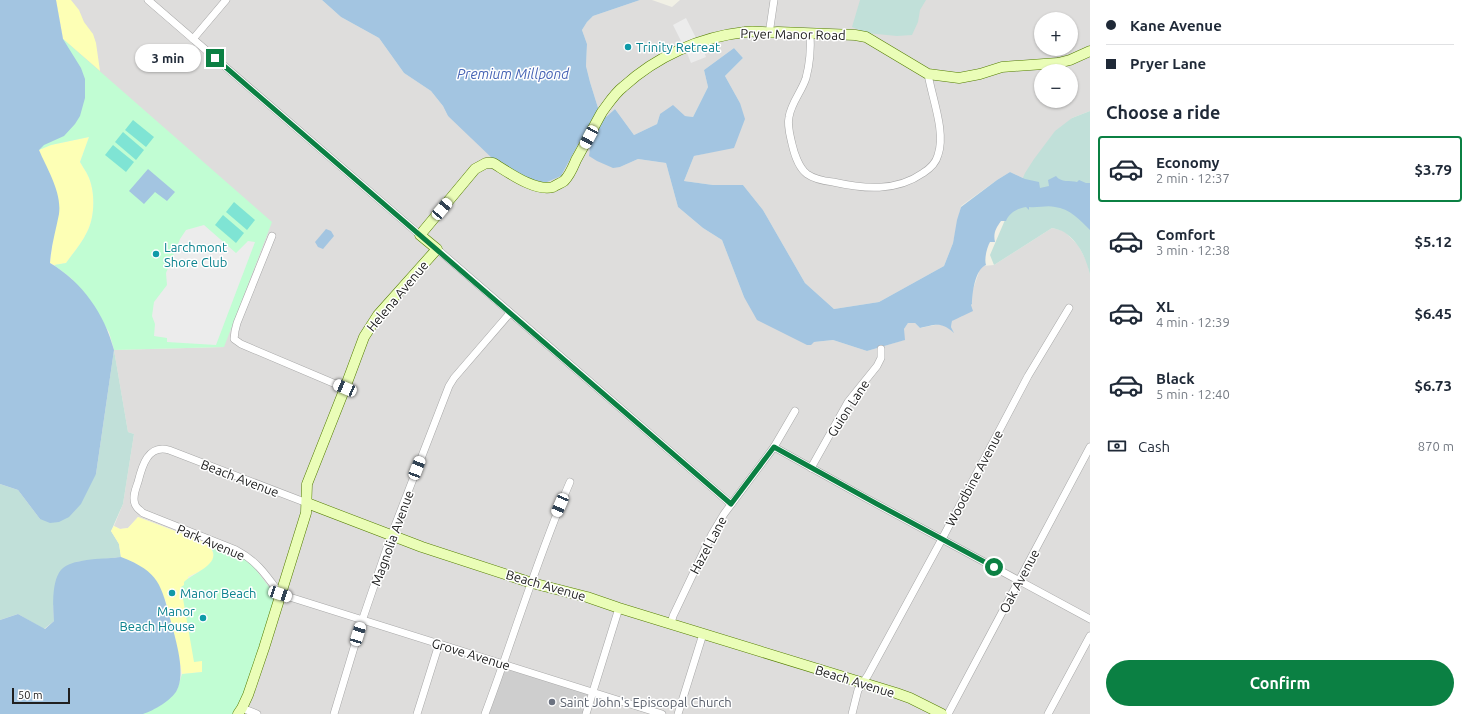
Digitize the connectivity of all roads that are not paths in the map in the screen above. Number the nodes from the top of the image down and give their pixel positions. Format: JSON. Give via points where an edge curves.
{"nodes":[{"id":1,"x":148,"y":0,"type":"edge"},
{"id":2,"x":226,"y":0,"type":"edge"},
{"id":3,"x":774,"y":0,"type":"edge"},
{"id":4,"x":810,"y":33,"type":"junction"},
{"id":5,"x":769,"y":34,"type":"junction"},
{"id":6,"x":193,"y":39,"type":"junction"},
{"id":7,"x":1090,"y":51,"type":"edge"},
{"id":8,"x":928,"y":74,"type":"junction"},
{"id":9,"x":420,"y":235,"type":"junction"},
{"id":10,"x":272,"y":236,"type":"dead end"},
{"id":11,"x":437,"y":249,"type":"junction"},
{"id":12,"x":1069,"y":308,"type":"dead end"},
{"id":13,"x":510,"y":313,"type":"junction"},
{"id":14,"x":881,"y":349,"type":"dead end"},
{"id":15,"x":345,"y":388,"type":"junction"},
{"id":16,"x":795,"y":411,"type":"dead end"},
{"id":17,"x":1090,"y":446,"type":"edge"},
{"id":18,"x":774,"y":447,"type":"junction"},
{"id":19,"x":154,"y":452,"type":"joint"},
{"id":20,"x":811,"y":468,"type":"junction"},
{"id":21,"x":570,"y":482,"type":"dead end"},
{"id":22,"x":307,"y":504,"type":"junction"},
{"id":23,"x":731,"y":504,"type":"junction"},
{"id":24,"x":391,"y":536,"type":"junction"},
{"id":25,"x":942,"y":539,"type":"junction"},
{"id":26,"x":1020,"y":580,"type":"junction"},
{"id":27,"x":532,"y":583,"type":"junction"},
{"id":28,"x":280,"y":594,"type":"junction"},
{"id":29,"x":619,"y":608,"type":"junction"},
{"id":30,"x":1090,"y":619,"type":"edge"},
{"id":31,"x":362,"y":621,"type":"junction"},
{"id":32,"x":671,"y":624,"type":"junction"},
{"id":33,"x":703,"y":634,"type":"junction"},
{"id":34,"x":1090,"y":636,"type":"edge"},
{"id":35,"x":440,"y":644,"type":"junction"},
{"id":36,"x":504,"y":665,"type":"junction"},
{"id":37,"x":862,"y":683,"type":"junction"},
{"id":38,"x":592,"y":692,"type":"junction"},
{"id":39,"x":240,"y":711,"type":"edge"},
{"id":40,"x":257,"y":714,"type":"edge"},
{"id":41,"x":334,"y":714,"type":"edge"},
{"id":42,"x":417,"y":714,"type":"edge"},
{"id":43,"x":485,"y":714,"type":"edge"},
{"id":44,"x":586,"y":714,"type":"edge"},
{"id":45,"x":662,"y":714,"type":"edge"},
{"id":46,"x":678,"y":714,"type":"edge"},
{"id":47,"x":852,"y":714,"type":"edge"},
{"id":48,"x":942,"y":714,"type":"edge"},
{"id":49,"x":948,"y":714,"type":"edge"},
{"id":50,"x":1048,"y":714,"type":"edge"}],
"edges":[{"from":1,"to":6,"type":"street"},
{"from":2,"to":6,"type":"street"},
{"from":3,"to":5,"type":"street"},
{"from":4,"to":5,"type":"street","name":"Pryer Manor Road"},
{"from":4,"to":8,"type":"street","name":"Pryer Manor Road","via":[[866,37]]},
{"from":4,"to":8,"type":"street","via":[[811,48],[806,79],[789,116],[788,128],[802,168],[807,174],[818,179],[873,188],[906,183],[930,169],[936,162],[941,145],[941,133]]},
{"from":5,"to":9,"type":"street","name":"Pryer Manor Road","via":[[748,31],[733,33],[696,42],[672,53],[647,68],[622,88],[602,113],[564,181],[542,188],[486,163],[475,169]]},
{"from":6,"to":9,"type":"street"},
{"from":7,"to":8,"type":"street","name":"Pryer Manor Road","via":[[1058,63],[1002,67],[959,78]]},
{"from":9,"to":11,"type":"street"},
{"from":10,"to":15,"type":"street","via":[[234,331],[234,339]]},
{"from":11,"to":13,"type":"street"},
{"from":11,"to":15,"type":"street","name":"Helena Avenue","via":[[378,315],[364,337]]},
{"from":12,"to":25,"type":"street","name":"Woodbine Avenue","via":[[1028,376]]},
{"from":13,"to":23,"type":"street"},
{"from":13,"to":24,"type":"street","name":"Magnolia Avenue","via":[[451,381]]},
{"from":14,"to":20,"type":"street","name":"Guion Lane","via":[[882,358],[848,402]]},
{"from":15,"to":22,"type":"street","name":"Helena Avenue","via":[[307,484]]},
{"from":16,"to":18,"type":"street","name":"Hazel Lane"},
{"from":17,"to":26,"type":"street","name":"Oak Avenue"},
{"from":18,"to":20,"type":"street"},
{"from":18,"to":23,"type":"street","name":"Hazel Lane"},
{"from":19,"to":22,"type":"street","name":"Beach Avenue","via":[[160,449],[169,450]]},
{"from":19,"to":28,"type":"street","name":"Park Avenue","via":[[145,460],[134,494],[137,508],[143,513],[247,556],[263,570]]},
{"from":20,"to":25,"type":"street"},
{"from":21,"to":27,"type":"street","via":[[555,516]]},
{"from":22,"to":24,"type":"street","name":"Beach Avenue"},
{"from":22,"to":28,"type":"street","name":"Helena Avenue"},
{"from":23,"to":32,"type":"street","name":"Hazel Lane","via":[[712,534]]},
{"from":24,"to":27,"type":"street","name":"Beach Avenue"},
{"from":24,"to":31,"type":"street","name":"Magnolia Avenue"},
{"from":25,"to":26,"type":"street"},
{"from":25,"to":37,"type":"street","name":"Woodbine Avenue"},
{"from":26,"to":30,"type":"street"},
{"from":26,"to":49,"type":"street","name":"Oak Avenue"},
{"from":27,"to":29,"type":"street","name":"Beach Avenue"},
{"from":27,"to":36,"type":"street"},
{"from":28,"to":31,"type":"street","name":"Grove Avenue"},
{"from":28,"to":39,"type":"street","via":[[264,648]]},
{"from":29,"to":32,"type":"street","name":"Beach Avenue"},
{"from":29,"to":38,"type":"street"},
{"from":31,"to":35,"type":"street","name":"Grove Avenue"},
{"from":31,"to":41,"type":"street","name":"Magnolia Avenue"},
{"from":32,"to":33,"type":"street","name":"Beach Avenue"},
{"from":33,"to":37,"type":"street","name":"Beach Avenue"},
{"from":33,"to":46,"type":"street"},
{"from":34,"to":50,"type":"street"},
{"from":35,"to":36,"type":"street","name":"Grove Avenue"},
{"from":35,"to":42,"type":"street"},
{"from":36,"to":38,"type":"street","name":"Grove Avenue"},
{"from":36,"to":43,"type":"street"},
{"from":37,"to":47,"type":"street","name":"Woodbine Avenue"},
{"from":37,"to":48,"type":"street","name":"Beach Avenue","via":[[910,698]]},
{"from":38,"to":44,"type":"street"},
{"from":38,"to":45,"type":"street","name":"Grove Avenue"},
{"from":39,"to":40,"type":"street"}]}
